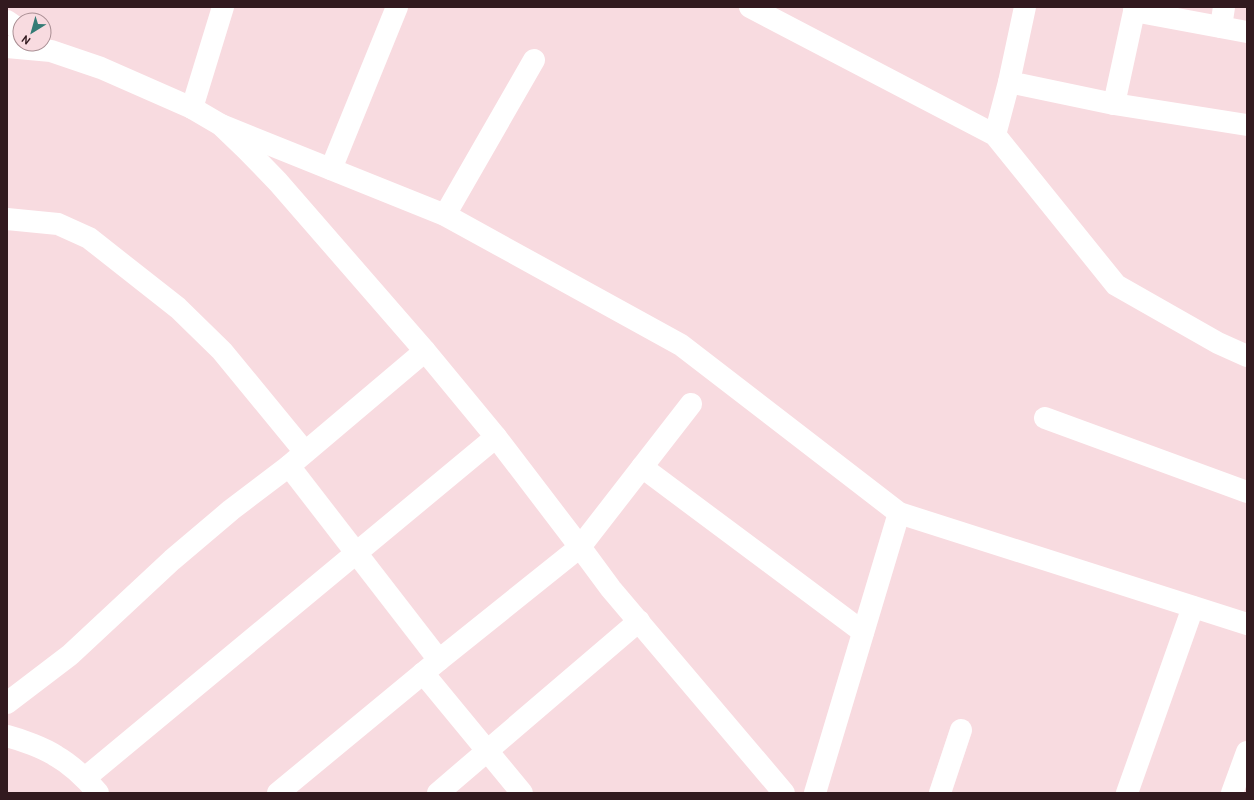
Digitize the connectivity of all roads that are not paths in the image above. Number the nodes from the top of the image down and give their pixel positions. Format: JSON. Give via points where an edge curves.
{"nodes":[{"id":1,"x":223,"y":7,"type":"edge"},
{"id":2,"x":397,"y":7,"type":"edge"},
{"id":3,"x":750,"y":7,"type":"edge"},
{"id":4,"x":1025,"y":7,"type":"edge"},
{"id":5,"x":1134,"y":9,"type":"edge"},
{"id":6,"x":1222,"y":17,"type":"edge"},
{"id":7,"x":1247,"y":32,"type":"edge"},
{"id":8,"x":52,"y":49,"type":"edge"},
{"id":9,"x":534,"y":60,"type":"dead end"},
{"id":10,"x":1009,"y":82,"type":"junction"},
{"id":11,"x":1114,"y":104,"type":"junction"},
{"id":12,"x":192,"y":108,"type":"junction"},
{"id":13,"x":221,"y":125,"type":"junction"},
{"id":14,"x":1247,"y":125,"type":"edge"},
{"id":15,"x":995,"y":135,"type":"junction"},
{"id":16,"x":330,"y":169,"type":"junction"},
{"id":17,"x":445,"y":215,"type":"junction"},
{"id":18,"x":7,"y":219,"type":"edge"},
{"id":19,"x":425,"y":351,"type":"junction"},
{"id":20,"x":1247,"y":356,"type":"edge"},
{"id":21,"x":691,"y":404,"type":"dead end"},
{"id":22,"x":1045,"y":418,"type":"dead end"},
{"id":23,"x":496,"y":437,"type":"junction"},
{"id":24,"x":305,"y":452,"type":"junction"},
{"id":25,"x":289,"y":466,"type":"junction"},
{"id":26,"x":642,"y":467,"type":"junction"},
{"id":27,"x":1247,"y":492,"type":"edge"},
{"id":28,"x":899,"y":513,"type":"junction"},
{"id":29,"x":580,"y":547,"type":"junction"},
{"id":30,"x":356,"y":554,"type":"junction"},
{"id":31,"x":1193,"y":607,"type":"junction"},
{"id":32,"x":639,"y":621,"type":"junction"},
{"id":33,"x":1247,"y":624,"type":"edge"},
{"id":34,"x":863,"y":632,"type":"junction"},
{"id":35,"x":431,"y":666,"type":"junction"},
{"id":36,"x":7,"y":703,"type":"edge"},
{"id":37,"x":961,"y":730,"type":"dead end"},
{"id":38,"x":7,"y":736,"type":"edge"},
{"id":39,"x":486,"y":751,"type":"junction"},
{"id":40,"x":1247,"y":752,"type":"edge"},
{"id":41,"x":91,"y":786,"type":"edge"},
{"id":42,"x":279,"y":793,"type":"edge"},
{"id":43,"x":438,"y":793,"type":"edge"},
{"id":44,"x":522,"y":793,"type":"edge"},
{"id":45,"x":784,"y":793,"type":"edge"},
{"id":46,"x":815,"y":793,"type":"edge"},
{"id":47,"x":940,"y":793,"type":"edge"},
{"id":48,"x":1127,"y":793,"type":"edge"},
{"id":49,"x":1232,"y":793,"type":"edge"}],
"edges":[{"from":1,"to":12,"type":"street"},
{"from":2,"to":16,"type":"street"},
{"from":3,"to":15,"type":"street"},
{"from":4,"to":10,"type":"street"},
{"from":5,"to":6,"type":"street"},
{"from":5,"to":11,"type":"street"},
{"from":6,"to":7,"type":"street"},
{"from":8,"to":12,"type":"street"},
{"from":9,"to":17,"type":"street"},
{"from":10,"to":11,"type":"street"},
{"from":10,"to":15,"type":"street"},
{"from":11,"to":14,"type":"street"},
{"from":12,"to":13,"type":"street"},
{"from":13,"to":16,"type":"street"},
{"from":13,"to":19,"type":"street","via":[[278,182]]},
{"from":15,"to":20,"type":"street","via":[[1116,285],[1218,343]]},
{"from":16,"to":17,"type":"street"},
{"from":17,"to":28,"type":"street","via":[[681,345]]},
{"from":18,"to":24,"type":"street","via":[[58,224],[89,238],[178,308],[222,352]]},
{"from":19,"to":23,"type":"street"},
{"from":19,"to":24,"type":"street"},
{"from":21,"to":26,"type":"street"},
{"from":22,"to":27,"type":"street"},
{"from":23,"to":29,"type":"street"},
{"from":23,"to":30,"type":"street"},
{"from":24,"to":25,"type":"street"},
{"from":25,"to":30,"type":"street"},
{"from":25,"to":36,"type":"street","via":[[231,510],[172,560],[70,655]]},
{"from":26,"to":29,"type":"street"},
{"from":26,"to":34,"type":"street"},
{"from":28,"to":31,"type":"street"},
{"from":28,"to":34,"type":"street"},
{"from":29,"to":32,"type":"street"},
{"from":29,"to":35,"type":"street"},
{"from":30,"to":35,"type":"street"},
{"from":30,"to":41,"type":"street","via":[[214,670]]},
{"from":31,"to":33,"type":"street"},
{"from":31,"to":48,"type":"street"},
{"from":32,"to":39,"type":"street"},
{"from":32,"to":45,"type":"street"},
{"from":34,"to":46,"type":"street"},
{"from":35,"to":39,"type":"street"},
{"from":35,"to":42,"type":"street"},
{"from":37,"to":47,"type":"street"},
{"from":38,"to":41,"type":"street","via":[[56,755]]},
{"from":39,"to":43,"type":"street"},
{"from":39,"to":44,"type":"street"},
{"from":40,"to":49,"type":"street"}]}
